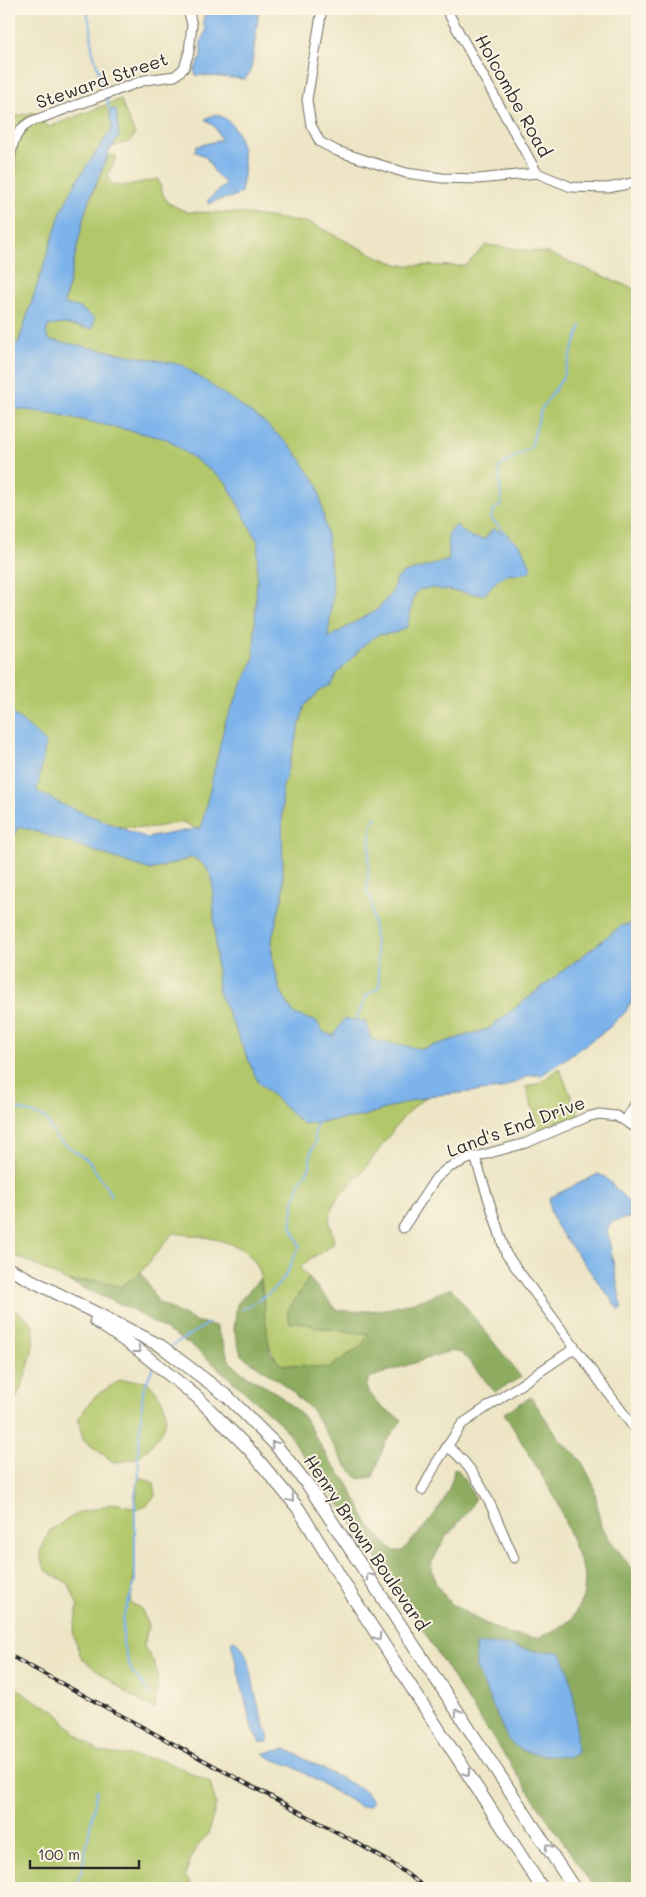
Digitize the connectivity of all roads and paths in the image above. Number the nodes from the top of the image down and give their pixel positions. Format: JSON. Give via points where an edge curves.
{"nodes":[{"id":1,"x":188,"y":9,"type":"edge"},
{"id":2,"x":322,"y":9,"type":"edge"},
{"id":3,"x":446,"y":9,"type":"edge"},
{"id":4,"x":537,"y":173,"type":"junction"},
{"id":5,"x":9,"y":176,"type":"edge"},
{"id":6,"x":637,"y":182,"type":"edge"},
{"id":7,"x":637,"y":1101,"type":"edge"},
{"id":8,"x":626,"y":1121,"type":"junction"},
{"id":9,"x":637,"y":1130,"type":"edge"},
{"id":10,"x":475,"y":1157,"type":"junction"},
{"id":11,"x":403,"y":1228,"type":"dead end"},
{"id":12,"x":9,"y":1269,"type":"edge"},
{"id":13,"x":54,"y":1294,"type":"junction"},
{"id":14,"x":575,"y":1348,"type":"junction"},
{"id":15,"x":637,"y":1432,"type":"edge"},
{"id":16,"x":447,"y":1446,"type":"junction"},
{"id":17,"x":422,"y":1490,"type":"dead end"},
{"id":18,"x":514,"y":1558,"type":"dead end"},
{"id":19,"x":542,"y":1888,"type":"edge"},
{"id":20,"x":574,"y":1888,"type":"edge"}],
"edges":[{"from":1,"to":5,"type":"street","name":"Steward Street","via":[[192,25],[184,68],[175,76],[146,80],[20,128],[14,137]]},
{"from":2,"to":4,"type":"street","via":[[307,100],[310,125],[320,142],[406,173],[478,179]]},
{"from":3,"to":4,"type":"street","name":"Holcombe Road"},
{"from":4,"to":6,"type":"street","via":[[571,187],[608,188]]},
{"from":7,"to":8,"type":"street"},
{"from":8,"to":9,"type":"street","name":"Land's End Drive"},
{"from":8,"to":10,"type":"street","name":"Land's End Drive","via":[[599,1114],[526,1143]]},
{"from":10,"to":11,"type":"street","name":"Land's End Drive","via":[[448,1168],[436,1178]]},
{"from":10,"to":14,"type":"street","via":[[506,1254]]},
{"from":12,"to":13,"type":"main road","name":"Henry Brown Boulevard"},
{"from":13,"to":19,"type":"main road","name":"Henry Brown Boulevard","one_way":true,"via":[[137,1349],[197,1397],[249,1449],[298,1508]]},
{"from":20,"to":13,"type":"main road","name":"Henry Brown Boulevard","one_way":true,"via":[[308,1485],[274,1443],[228,1397],[161,1346]]},
{"from":14,"to":15,"type":"street"},
{"from":14,"to":16,"type":"street","via":[[462,1424]]},
{"from":16,"to":17,"type":"street"},
{"from":16,"to":18,"type":"street","via":[[473,1471]]}]}
